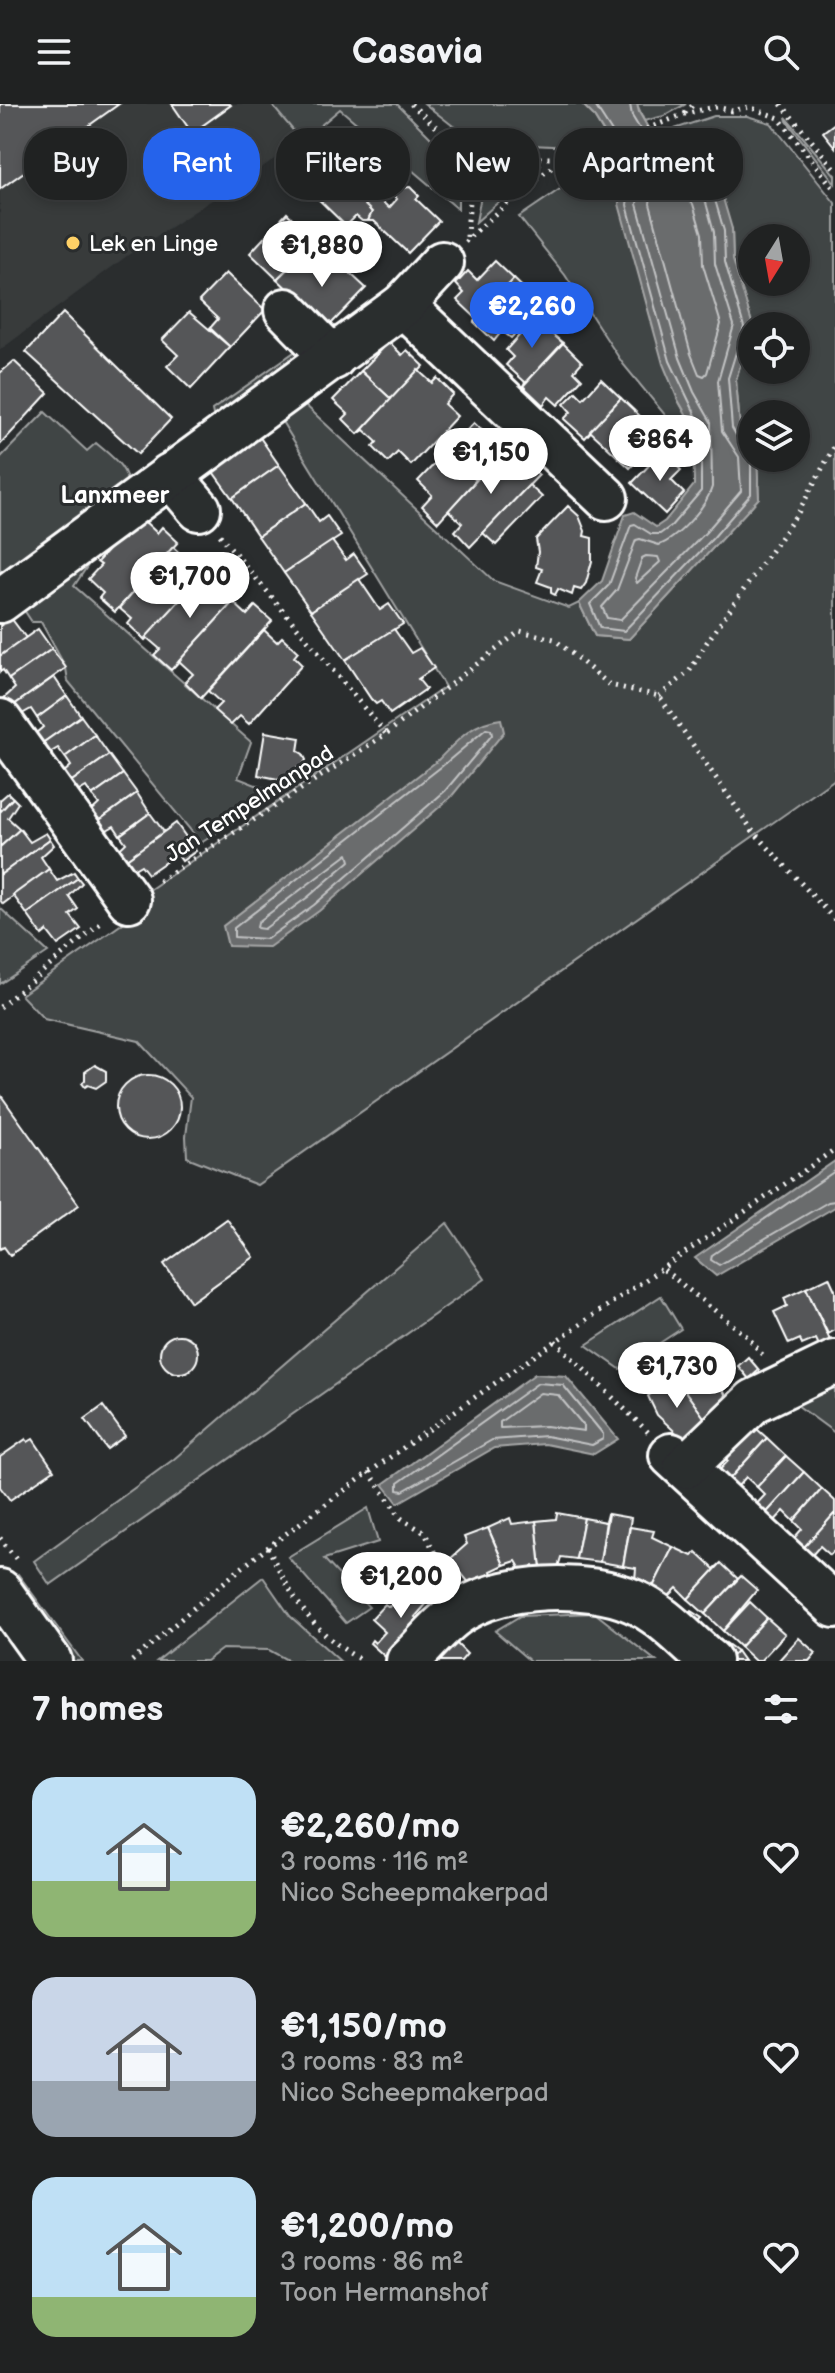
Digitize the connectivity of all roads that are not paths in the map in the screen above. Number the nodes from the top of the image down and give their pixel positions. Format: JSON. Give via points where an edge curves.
{"nodes":[{"id":1,"x":454,"y":251,"type":"road end"},
{"id":2,"x":403,"y":305,"type":"junction"},
{"id":3,"x":286,"y":310,"type":"dead end"},
{"id":4,"x":333,"y":358,"type":"junction"},
{"id":5,"x":170,"y":475,"type":"junction"},
{"id":6,"x":606,"y":498,"type":"dead end"},
{"id":7,"x":199,"y":509,"type":"road end"},
{"id":8,"x":0,"y":601,"type":"edge"},
{"id":9,"x":0,"y":721,"type":"edge"},
{"id":10,"x":129,"y":900,"type":"road end"},
{"id":11,"x":835,"y":1362,"type":"edge"},
{"id":12,"x":0,"y":1591,"type":"edge"},
{"id":13,"x":835,"y":1606,"type":"edge"},
{"id":14,"x":50,"y":1661,"type":"edge"},
{"id":15,"x":408,"y":1661,"type":"edge"},
{"id":16,"x":710,"y":1661,"type":"edge"}],
"edges":[{"from":1,"to":2,"type":"street"},
{"from":2,"to":4,"type":"street"},
{"from":2,"to":6,"type":"street"},
{"from":3,"to":4,"type":"street"},
{"from":4,"to":5,"type":"street"},
{"from":5,"to":7,"type":"street"},
{"from":5,"to":8,"type":"street"},
{"from":9,"to":10,"type":"street"},
{"from":11,"to":13,"type":"street","via":[[754,1401],[678,1461]]},
{"from":12,"to":14,"type":"street"},
{"from":15,"to":16,"type":"street","via":[[431,1634],[463,1610],[541,1588],[632,1601]]}]}
